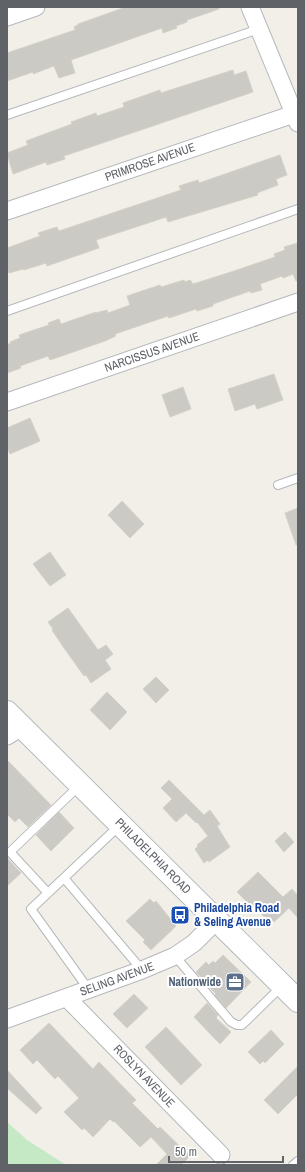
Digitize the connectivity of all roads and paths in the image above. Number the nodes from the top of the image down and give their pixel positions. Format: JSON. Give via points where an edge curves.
{"nodes":[{"id":1,"x":36,"y":7,"type":"edge"},
{"id":2,"x":250,"y":7,"type":"edge"},
{"id":3,"x":7,"y":17,"type":"edge"},
{"id":4,"x":259,"y":29,"type":"junction"},
{"id":5,"x":7,"y":115,"type":"edge"},
{"id":6,"x":296,"y":118,"type":"edge"},
{"id":7,"x":298,"y":209,"type":"edge"},
{"id":8,"x":7,"y":211,"type":"edge"},
{"id":9,"x":298,"y":302,"type":"edge"},
{"id":10,"x":7,"y":310,"type":"edge"},
{"id":11,"x":7,"y":402,"type":"edge"},
{"id":12,"x":298,"y":478,"type":"edge"},
{"id":13,"x":278,"y":485,"type":"dead end"},
{"id":14,"x":12,"y":725,"type":"edge"},
{"id":15,"x":80,"y":784,"type":"junction"},
{"id":16,"x":120,"y":824,"type":"junction"},
{"id":17,"x":64,"y":878,"type":"junction"},
{"id":18,"x":48,"y":892,"type":"junction"},
{"id":19,"x":217,"y":920,"type":"junction"},
{"id":20,"x":175,"y":956,"type":"junction"},
{"id":21,"x":142,"y":970,"type":"junction"},
{"id":22,"x":282,"y":985,"type":"junction"},
{"id":23,"x":89,"y":990,"type":"junction"},
{"id":24,"x":67,"y":998,"type":"junction"},
{"id":25,"x":298,"y":1001,"type":"edge"},
{"id":26,"x":7,"y":1019,"type":"edge"},
{"id":27,"x":221,"y":1155,"type":"dead end"},
{"id":28,"x":298,"y":1161,"type":"edge"},
{"id":29,"x":293,"y":1165,"type":"edge"}],
"edges":[{"from":1,"to":3,"type":"street"},
{"from":2,"to":4,"type":"street"},
{"from":4,"to":5,"type":"lane"},
{"from":4,"to":6,"type":"street"},
{"from":6,"to":8,"type":"street","name":"PRIMROSE AVENUE"},
{"from":7,"to":10,"type":"lane"},
{"from":9,"to":11,"type":"street","name":"NARCISSUS AVENUE"},
{"from":12,"to":13,"type":"lane"},
{"from":14,"to":15,"type":"main road","name":"PHILADELPHIA ROAD"},
{"from":15,"to":16,"type":"main road","name":"PHILADELPHIA ROAD"},
{"from":15,"to":18,"type":"lane","via":[[10,852]]},
{"from":16,"to":17,"type":"lane"},
{"from":16,"to":19,"type":"main road","name":"PHILADELPHIA ROAD"},
{"from":17,"to":18,"type":"lane"},
{"from":17,"to":21,"type":"lane"},
{"from":18,"to":23,"type":"lane","via":[[31,909]]},
{"from":19,"to":20,"type":"street","name":"SELING AVENUE","via":[[194,943]]},
{"from":19,"to":22,"type":"main road","name":"PHILADELPHIA ROAD"},
{"from":20,"to":21,"type":"street","name":"SELING AVENUE"},
{"from":20,"to":22,"type":"lane","via":[[231,1022],[237,1025],[242,1025]]},
{"from":21,"to":23,"type":"street","name":"SELING AVENUE"},
{"from":22,"to":25,"type":"main road","name":"PHILADELPHIA ROAD"},
{"from":23,"to":24,"type":"street","name":"SELING AVENUE"},
{"from":24,"to":26,"type":"street","name":"SELING AVENUE"},
{"from":24,"to":27,"type":"street","name":"ROSLYN AVENUE"},
{"from":28,"to":29,"type":"lane"}]}
